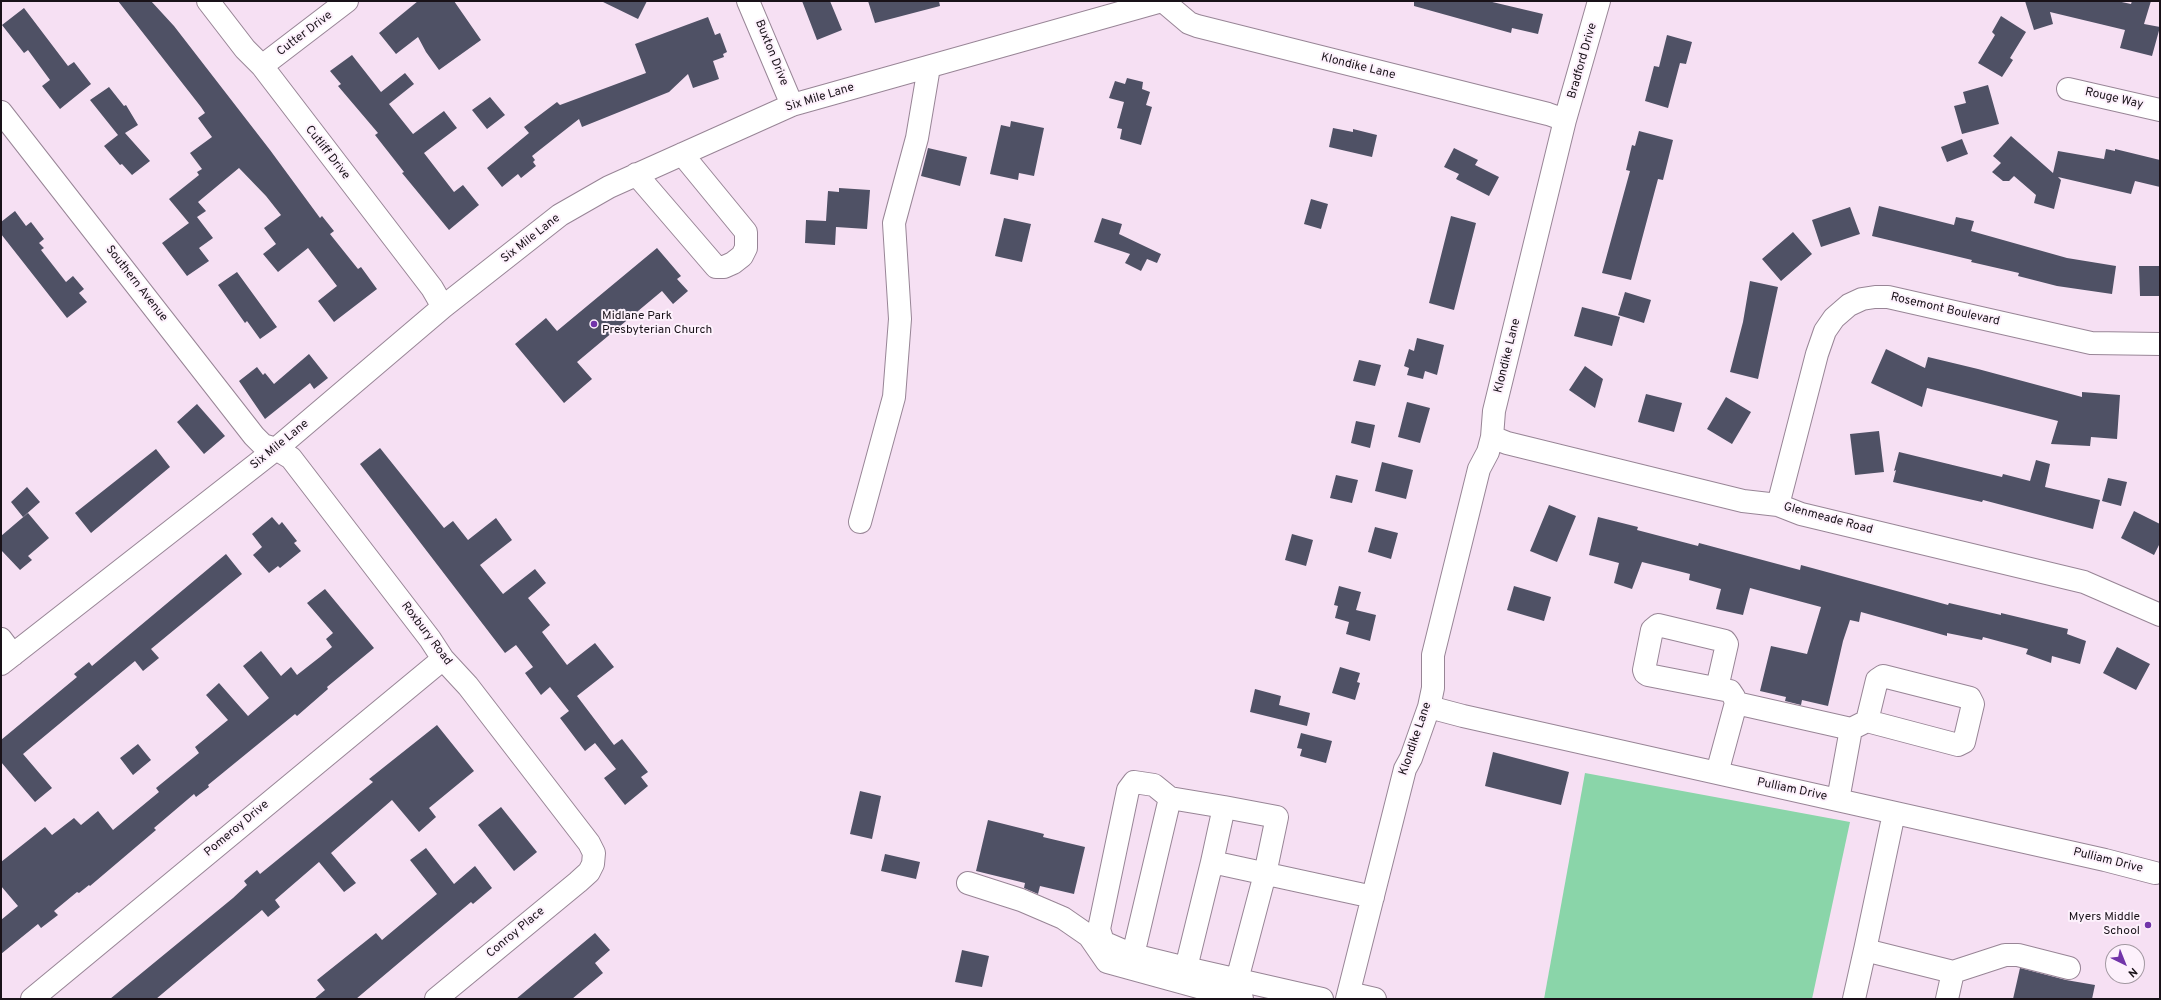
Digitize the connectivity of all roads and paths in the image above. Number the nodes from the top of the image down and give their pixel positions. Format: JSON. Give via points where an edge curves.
{"nodes":[{"id":1,"x":208,"y":1,"type":"edge"},
{"id":2,"x":348,"y":1,"type":"edge"},
{"id":3,"x":748,"y":1,"type":"edge"},
{"id":4,"x":1162,"y":1,"type":"edge"},
{"id":5,"x":1599,"y":1,"type":"edge"},
{"id":6,"x":262,"y":66,"type":"junction"},
{"id":7,"x":929,"y":66,"type":"junction"},
{"id":8,"x":2068,"y":89,"type":"dead end"},
{"id":9,"x":792,"y":105,"type":"junction"},
{"id":10,"x":2160,"y":110,"type":"edge"},
{"id":11,"x":1,"y":112,"type":"edge"},
{"id":12,"x":1565,"y":120,"type":"junction"},
{"id":13,"x":682,"y":154,"type":"junction"},
{"id":14,"x":636,"y":174,"type":"junction"},
{"id":15,"x":444,"y":307,"type":"junction"},
{"id":16,"x":2160,"y":344,"type":"edge"},
{"id":17,"x":1492,"y":437,"type":"junction"},
{"id":18,"x":276,"y":449,"type":"junction"},
{"id":19,"x":1778,"y":505,"type":"junction"},
{"id":20,"x":860,"y":522,"type":"dead end"},
{"id":21,"x":2160,"y":615,"type":"edge"},
{"id":22,"x":5,"y":653,"type":"edge"},
{"id":23,"x":443,"y":659,"type":"junction"},
{"id":24,"x":1717,"y":688,"type":"dead end"},
{"id":25,"x":1736,"y":703,"type":"junction"},
{"id":26,"x":1430,"y":707,"type":"junction"},
{"id":27,"x":1859,"y":725,"type":"junction"},
{"id":28,"x":1717,"y":773,"type":"junction"},
{"id":29,"x":1170,"y":798,"type":"junction"},
{"id":30,"x":1838,"y":800,"type":"junction"},
{"id":31,"x":1224,"y":807,"type":"junction"},
{"id":32,"x":1894,"y":812,"type":"junction"},
{"id":33,"x":1212,"y":862,"type":"junction"},
{"id":34,"x":593,"y":864,"type":"joint"},
{"id":35,"x":1265,"y":874,"type":"junction"},
{"id":36,"x":2158,"y":875,"type":"edge"},
{"id":37,"x":968,"y":883,"type":"dead end"},
{"id":38,"x":1373,"y":896,"type":"junction"},
{"id":39,"x":1865,"y":950,"type":"junction"},
{"id":40,"x":1133,"y":955,"type":"junction"},
{"id":41,"x":1186,"y":968,"type":"junction"},
{"id":42,"x":2069,"y":968,"type":"dead end"},
{"id":43,"x":1953,"y":972,"type":"junction"},
{"id":44,"x":1240,"y":989,"type":"edge"},
{"id":45,"x":1348,"y":996,"type":"edge"},
{"id":46,"x":32,"y":999,"type":"edge"},
{"id":47,"x":436,"y":999,"type":"edge"},
{"id":48,"x":1322,"y":999,"type":"edge"},
{"id":49,"x":1375,"y":999,"type":"edge"},
{"id":50,"x":1854,"y":999,"type":"edge"},
{"id":51,"x":1947,"y":999,"type":"edge"}],
"edges":[{"from":1,"to":6,"type":"street","name":"Cutliff Drive","via":[[245,49]]},
{"from":2,"to":6,"type":"street","name":"Cutter Drive"},
{"from":3,"to":9,"type":"street","name":"Buxton Drive"},
{"from":4,"to":7,"type":"street","name":"Six Mile Lane"},
{"from":4,"to":12,"type":"street","name":"Klondike Lane","via":[[1189,23],[1197,26]]},
{"from":5,"to":12,"type":"street","name":"Bradford Drive"},
{"from":6,"to":15,"type":"street","name":"Cutliff Drive"},
{"from":7,"to":9,"type":"street","name":"Six Mile Lane"},
{"from":7,"to":20,"type":"street","via":[[918,138],[894,223],[900,319],[894,397]]},
{"from":8,"to":10,"type":"street","name":"Rouge Way"},
{"from":9,"to":13,"type":"street","name":"Six Mile Lane"},
{"from":11,"to":18,"type":"street","name":"Southern Avenue","via":[[254,436],[263,445]]},
{"from":12,"to":17,"type":"street","name":"Klondike Lane","via":[[1494,411]]},
{"from":13,"to":14,"type":"street","name":"Six Mile Lane"},
{"from":13,"to":14,"type":"street","via":[[746,232],[746,248],[742,256],[724,267],[716,267]]},
{"from":14,"to":15,"type":"street","name":"Six Mile Lane","via":[[560,216]]},
{"from":15,"to":18,"type":"street","name":"Six Mile Lane"},
{"from":16,"to":19,"type":"street","name":"Rosemont Boulevard","via":[[2091,343],[1888,297],[1862,299],[1849,305],[1834,318],[1825,331]]},
{"from":17,"to":19,"type":"street","name":"Glenmeade Road","via":[[1507,443],[1744,500]]},
{"from":17,"to":26,"type":"street","name":"Klondike Lane","via":[[1479,469],[1433,655]]},
{"from":18,"to":22,"type":"street","name":"Six Mile Lane"},
{"from":18,"to":23,"type":"street","name":"Roxbury Road","via":[[291,458],[430,638]]},
{"from":19,"to":21,"type":"street","name":"Glenmeade Road","via":[[1801,514],[2084,582]]},
{"from":23,"to":34,"type":"street","name":"Roxbury Road","via":[[468,686],[589,843],[594,853]]},
{"from":23,"to":46,"type":"street","name":"Pomeroy Drive"},
{"from":24,"to":25,"type":"street","via":[[1730,691]]},
{"from":25,"to":27,"type":"street"},
{"from":25,"to":28,"type":"street"},
{"from":26,"to":28,"type":"street","name":"Pulliam Drive"},
{"from":26,"to":38,"type":"street","name":"Klondike Lane","via":[[1405,769]]},
{"from":27,"to":27,"type":"street","via":[[1958,745],[1964,742],[1973,704],[1970,698],[1883,676],[1878,680]]},
{"from":27,"to":30,"type":"street"},
{"from":28,"to":30,"type":"street","name":"Pulliam Drive"},
{"from":29,"to":31,"type":"street"},
{"from":29,"to":40,"type":"street"},
{"from":29,"to":40,"type":"street","via":[[1154,785],[1134,782],[1128,790],[1099,929],[1103,942]]},
{"from":30,"to":32,"type":"street","name":"Pulliam Drive"},
{"from":31,"to":33,"type":"street"},
{"from":31,"to":35,"type":"street","via":[[1277,817]]},
{"from":32,"to":36,"type":"street","name":"Pulliam Drive","via":[[2105,860]]},
{"from":32,"to":39,"type":"street"},
{"from":33,"to":35,"type":"street"},
{"from":33,"to":41,"type":"street"},
{"from":34,"to":47,"type":"street","name":"Conroy Place","via":[[589,872],[578,882]]},
{"from":35,"to":38,"type":"street"},
{"from":35,"to":44,"type":"street"},
{"from":37,"to":44,"type":"street","via":[[1021,900],[1063,918],[1089,936],[1107,962]]},
{"from":38,"to":45,"type":"street","name":"Klondike Lane"},
{"from":39,"to":43,"type":"street"},
{"from":39,"to":50,"type":"street"},
{"from":40,"to":41,"type":"street"},
{"from":41,"to":44,"type":"street"},
{"from":42,"to":43,"type":"street","via":[[2018,955],[2005,955]]},
{"from":43,"to":51,"type":"street"},
{"from":44,"to":48,"type":"street"},
{"from":45,"to":49,"type":"street"}]}
